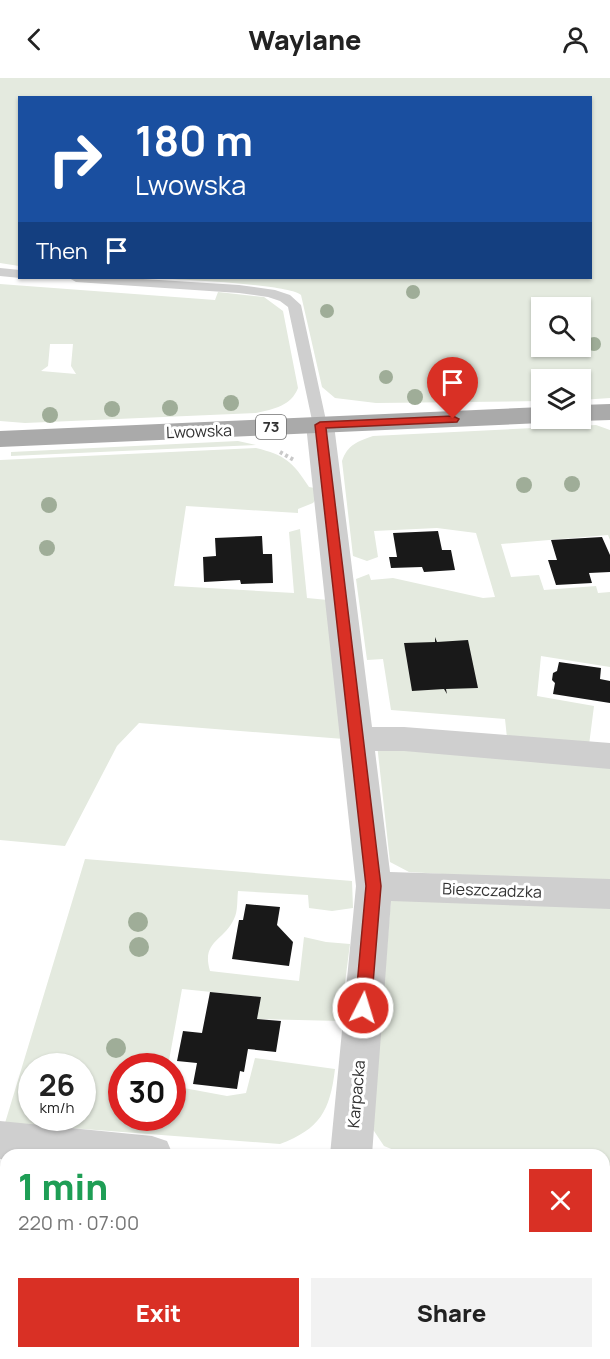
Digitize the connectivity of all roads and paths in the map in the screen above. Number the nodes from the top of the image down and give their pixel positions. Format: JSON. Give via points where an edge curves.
{"nodes":[{"id":1,"x":0,"y":272,"type":"edge"},
{"id":2,"x":18,"y":274,"type":"edge"},
{"id":3,"x":91,"y":279,"type":"edge"},
{"id":4,"x":610,"y":412,"type":"edge"},
{"id":5,"x":591,"y":413,"type":"edge"},
{"id":6,"x":531,"y":415,"type":"edge"},
{"id":7,"x":320,"y":425,"type":"junction"},
{"id":8,"x":0,"y":439,"type":"edge"},
{"id":9,"x":357,"y":739,"type":"junction"},
{"id":10,"x":610,"y":756,"type":"edge"},
{"id":11,"x":374,"y":886,"type":"junction"},
{"id":12,"x":610,"y":894,"type":"edge"},
{"id":13,"x":0,"y":1140,"type":"edge"},
{"id":14,"x":91,"y":1149,"type":"edge"},
{"id":15,"x":352,"y":1149,"type":"edge"}],
"edges":[{"from":1,"to":2,"type":"lane"},
{"from":3,"to":7,"type":"lane","via":[[239,289],[285,298],[294,305]]},
{"from":4,"to":5,"type":"main road"},
{"from":6,"to":7,"type":"main road","name":"Lwowska","number":"73"},
{"from":7,"to":8,"type":"main road","name":"Lwowska","number":"73"},
{"from":7,"to":9,"type":"street","name":"Karpacka"},
{"from":9,"to":10,"type":"street","via":[[404,739]]},
{"from":9,"to":11,"type":"street","name":"Karpacka"},
{"from":11,"to":12,"type":"street","name":"Bieszczadzka"},
{"from":11,"to":15,"type":"street","name":"Karpacka"},
{"from":13,"to":14,"type":"street"}]}
